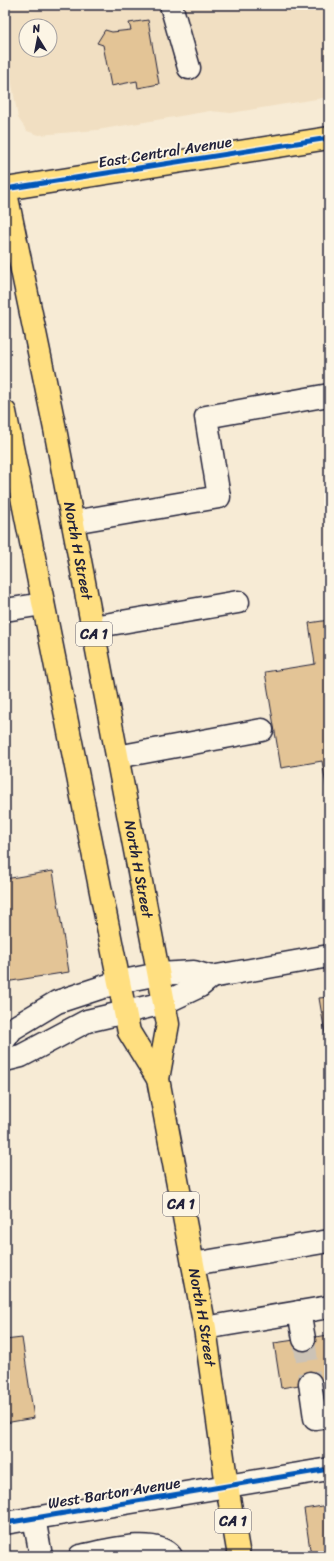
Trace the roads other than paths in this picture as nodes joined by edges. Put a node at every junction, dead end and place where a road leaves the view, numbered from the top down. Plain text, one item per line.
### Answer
1 (171, 5) edge
2 (189, 68) dead end
3 (329, 138) edge
4 (5, 189) edge
5 (329, 395) edge
6 (5, 412) edge
7 (73, 522) junction
8 (238, 602) dead end
9 (43, 604) junction
10 (5, 610) edge
11 (93, 627) junction
12 (262, 730) dead end
13 (117, 757) junction
14 (329, 956) edge
15 (159, 974) junction
16 (211, 977) junction
17 (118, 982) junction
18 (164, 1003) junction
19 (124, 1011) junction
20 (5, 1039) edge
21 (5, 1060) edge
22 (158, 1079) junction
23 (329, 1241) edge
24 (193, 1264) junction
25 (329, 1306) edge
26 (299, 1312) junction
27 (204, 1328) junction
28 (304, 1339) tunnel mouth
29 (310, 1384) tunnel mouth
30 (329, 1416) edge
31 (329, 1469) edge
32 (227, 1486) junction
33 (34, 1518) junction
34 (5, 1523) edge
35 (41, 1556) edge
36 (80, 1556) edge
37 (171, 1556) edge
38 (239, 1556) edge

1 - 2 street
3 - 4 main road, East Central Avenue
4 - 7 main road, North H Street / CA 1
5 - 7 street
6 - 9 main road, North H Street / CA 1
7 - 11 main road, North H Street / CA 1
8 - 11 street
9 - 10 street
9 - 17 main road, North H Street / CA 1
11 - 13 main road, North H Street / CA 1
12 - 13 street
13 - 15 main road, North H Street / CA 1
14 - 16 street
15 - 16 street
15 - 17 street
15 - 18 main road, North H Street / CA 1
16 - 18 street
17 - 19 main road, North H Street / CA 1
17 - 20 street
18 - 19 street
18 - 22 main road, North H Street / CA 1
19 - 21 street
19 - 22 main road, North H Street / CA 1
22 - 24 main road, North H Street / CA 1
23 - 24 street
24 - 27 main road, North H Street / CA 1
25 - 26 street
26 - 27 street
26 - 28 street
27 - 32 main road, North H Street / CA 1
29 - 30 street
31 - 32 street, West Barton Avenue
32 - 33 street, West Barton Avenue
32 - 38 main road, North H Street / CA 1
33 - 34 street, West Barton Avenue
33 - 35 street
36 - 37 street

